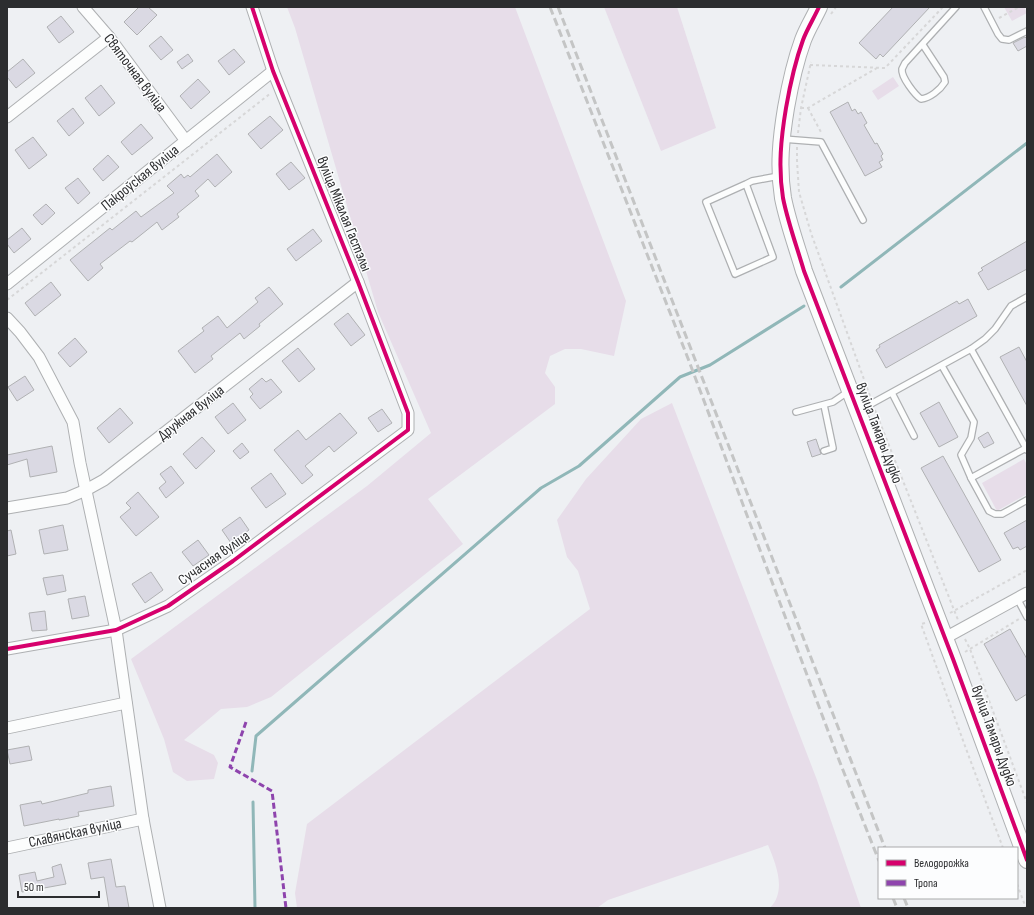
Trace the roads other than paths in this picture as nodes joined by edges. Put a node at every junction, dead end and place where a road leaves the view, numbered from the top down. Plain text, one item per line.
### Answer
1 (83, 7) edge
2 (252, 7) edge
3 (956, 7) edge
4 (984, 7) edge
5 (824, 12) edge
6 (1027, 31) edge
7 (108, 37) junction
8 (923, 45) junction
9 (273, 71) junction
10 (7, 117) edge
11 (781, 139) junction
12 (186, 141) junction
13 (781, 175) junction
14 (746, 184) junction
15 (863, 220) dead end
16 (358, 282) junction
17 (7, 284) edge
18 (1027, 297) edge
19 (7, 318) edge
20 (971, 350) junction
21 (942, 366) junction
22 (850, 391) junction
23 (892, 393) junction
24 (824, 405) junction
25 (858, 411) junction
26 (796, 412) dead end
27 (408, 430) joint
28 (914, 436) dead end
29 (1026, 449) edge
30 (824, 450) dead end
31 (971, 478) junction
32 (86, 490) junction
33 (1027, 500) edge
34 (7, 508) edge
35 (1022, 595) edge
36 (1026, 616) edge
37 (116, 630) junction
38 (944, 638) junction
39 (7, 649) edge
40 (126, 703) junction
41 (7, 728) edge
42 (143, 819) junction
43 (7, 848) edge
44 (1027, 860) edge
45 (160, 908) edge

1 - 7 street, Святочная вуліца
2 - 9 street, вуліца Мікалая Гастэлы
3 - 8 lane
4 - 6 lane
5 - 11 street, вуліца Тамары Дудко
7 - 10 street
7 - 12 street, Святочная вуліца
8 - 8 lane
9 - 12 street, Пакроўская вуліца
9 - 16 street, вуліца Мікалая Гастэлы
11 - 13 street, вуліца Тамары Дудко
11 - 15 lane
12 - 17 street, Пакроўская вуліца
13 - 14 lane
13 - 22 street, вуліца Тамары Дудко
14 - 14 lane
16 - 27 street, вуліца Мікалая Гастэлы
16 - 32 street, Дружная вуліца
18 - 20 lane
19 - 32 street
20 - 21 lane
20 - 29 lane
21 - 23 lane
21 - 31 lane
22 - 24 lane
22 - 25 street, вуліца Тамары Дудко
23 - 25 lane
23 - 28 lane
24 - 26 lane
24 - 30 lane
25 - 38 street, вуліца Тамары Дудко
27 - 37 street, Сучасная вуліца
29 - 31 lane
31 - 33 lane
32 - 34 street, Дружная вуліца
32 - 37 street
35 - 36 lane
35 - 38 street
37 - 39 street, Сучасная вуліца
37 - 40 street
38 - 44 street, вуліца Тамары Дудко
40 - 41 street
40 - 42 street
42 - 43 street, Славянская вуліца
42 - 45 street

